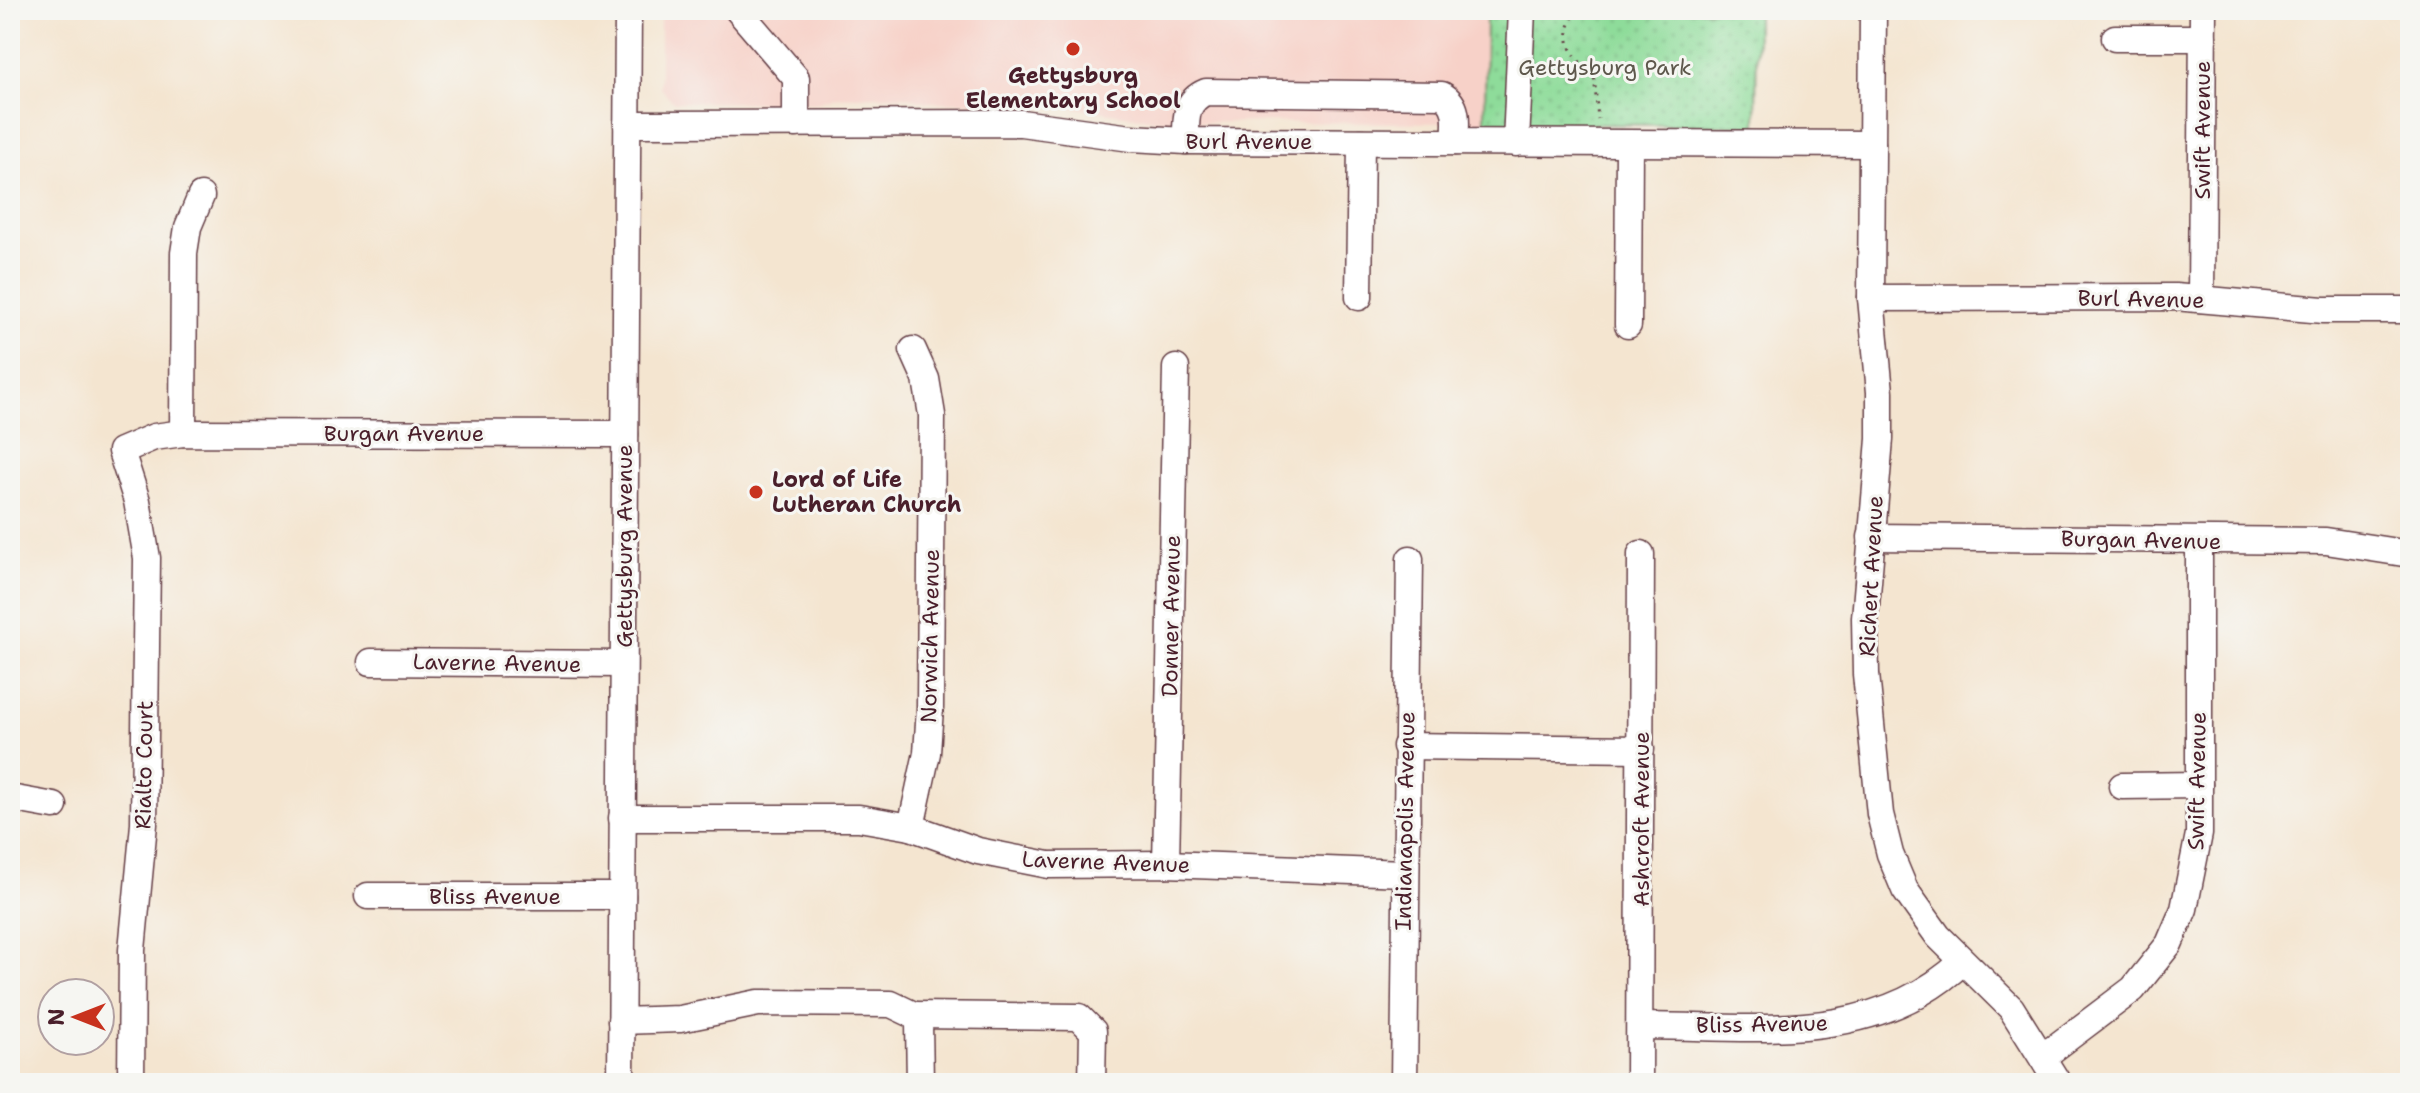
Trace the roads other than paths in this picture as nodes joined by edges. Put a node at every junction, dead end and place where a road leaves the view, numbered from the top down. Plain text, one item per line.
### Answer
1 (628, 10) edge
2 (738, 10) edge
3 (1522, 10) edge
4 (1873, 10) edge
5 (2203, 10) edge
6 (2115, 38) dead end
7 (2203, 38) junction
8 (627, 124) junction
9 (796, 124) junction
10 (1186, 141) junction
11 (1361, 142) junction
12 (1455, 142) junction
13 (1516, 143) junction
14 (1629, 144) junction
15 (1872, 144) junction
16 (201, 196) dead end
17 (1359, 297) dead end
18 (1871, 298) junction
19 (2201, 299) junction
20 (2410, 310) edge
21 (1628, 325) dead end
22 (913, 350) dead end
23 (1176, 368) dead end
24 (183, 433) junction
25 (625, 434) junction
26 (121, 451) joint
27 (1871, 537) junction
28 (2199, 541) junction
29 (1641, 554) dead end
30 (2410, 554) edge
31 (1410, 559) dead end
32 (371, 662) dead end
33 (623, 664) junction
34 (1406, 746) junction
35 (1641, 749) junction
36 (2199, 785) junction
37 (2122, 786) dead end
38 (10, 798) edge
39 (54, 806) dead end
40 (622, 818) junction
41 (911, 827) junction
42 (1166, 864) junction
43 (1404, 873) junction
44 (368, 896) dead end
45 (622, 896) junction
46 (1962, 962) junction
47 (914, 1015) junction
48 (621, 1021) junction
49 (1640, 1026) junction
50 (2044, 1056) junction
51 (131, 1083) edge
52 (621, 1083) edge
53 (920, 1083) edge
54 (1092, 1083) edge
55 (1404, 1083) edge
56 (1639, 1083) edge
57 (2058, 1083) edge

1 - 8 street, Gettysburg Avenue
2 - 9 street
3 - 13 street
4 - 15 street, Richert Avenue
5 - 7 street, Swift Avenue
6 - 7 street
7 - 19 street, Swift Avenue
8 - 9 street, Burl Avenue
8 - 25 street, Gettysburg Avenue
9 - 10 street, Burl Avenue
10 - 11 street, Burl Avenue
10 - 12 street
11 - 12 street, Burl Avenue
11 - 17 street
12 - 13 street, Burl Avenue
13 - 14 street, Burl Avenue
14 - 15 street, Burl Avenue
14 - 21 street
15 - 18 street, Richert Avenue
16 - 24 street
18 - 19 street, Burl Avenue
18 - 27 street, Richert Avenue
19 - 20 street, Burl Avenue
22 - 41 street, Norwich Avenue
23 - 42 street, Donner Avenue
24 - 25 street, Burgan Avenue
24 - 26 street, Burgan Avenue
25 - 33 street, Gettysburg Avenue
26 - 51 street, Rialto Court
27 - 28 street, Burgan Avenue
27 - 46 street, Richert Avenue
28 - 30 street, Burgan Avenue
28 - 36 street, Swift Avenue
29 - 35 street, Ashcroft Avenue
31 - 34 street, Indianapolis Avenue
32 - 33 street, Laverne Avenue
33 - 40 street, Gettysburg Avenue
34 - 35 street
34 - 43 street, Indianapolis Avenue
35 - 49 street, Ashcroft Avenue
36 - 37 street
36 - 50 street, Swift Avenue
38 - 39 street
40 - 41 street, Laverne Avenue
40 - 45 street, Gettysburg Avenue
41 - 42 street, Laverne Avenue
42 - 43 street, Laverne Avenue
43 - 55 street, Indianapolis Avenue
44 - 45 street, Bliss Avenue
45 - 48 street, Gettysburg Avenue
46 - 49 street, Bliss Avenue
46 - 50 street, Richert Avenue
47 - 48 street
47 - 53 street
47 - 54 street
48 - 52 street, Gettysburg Avenue
49 - 56 street, Ashcroft Avenue
50 - 57 street, Richert Avenue

